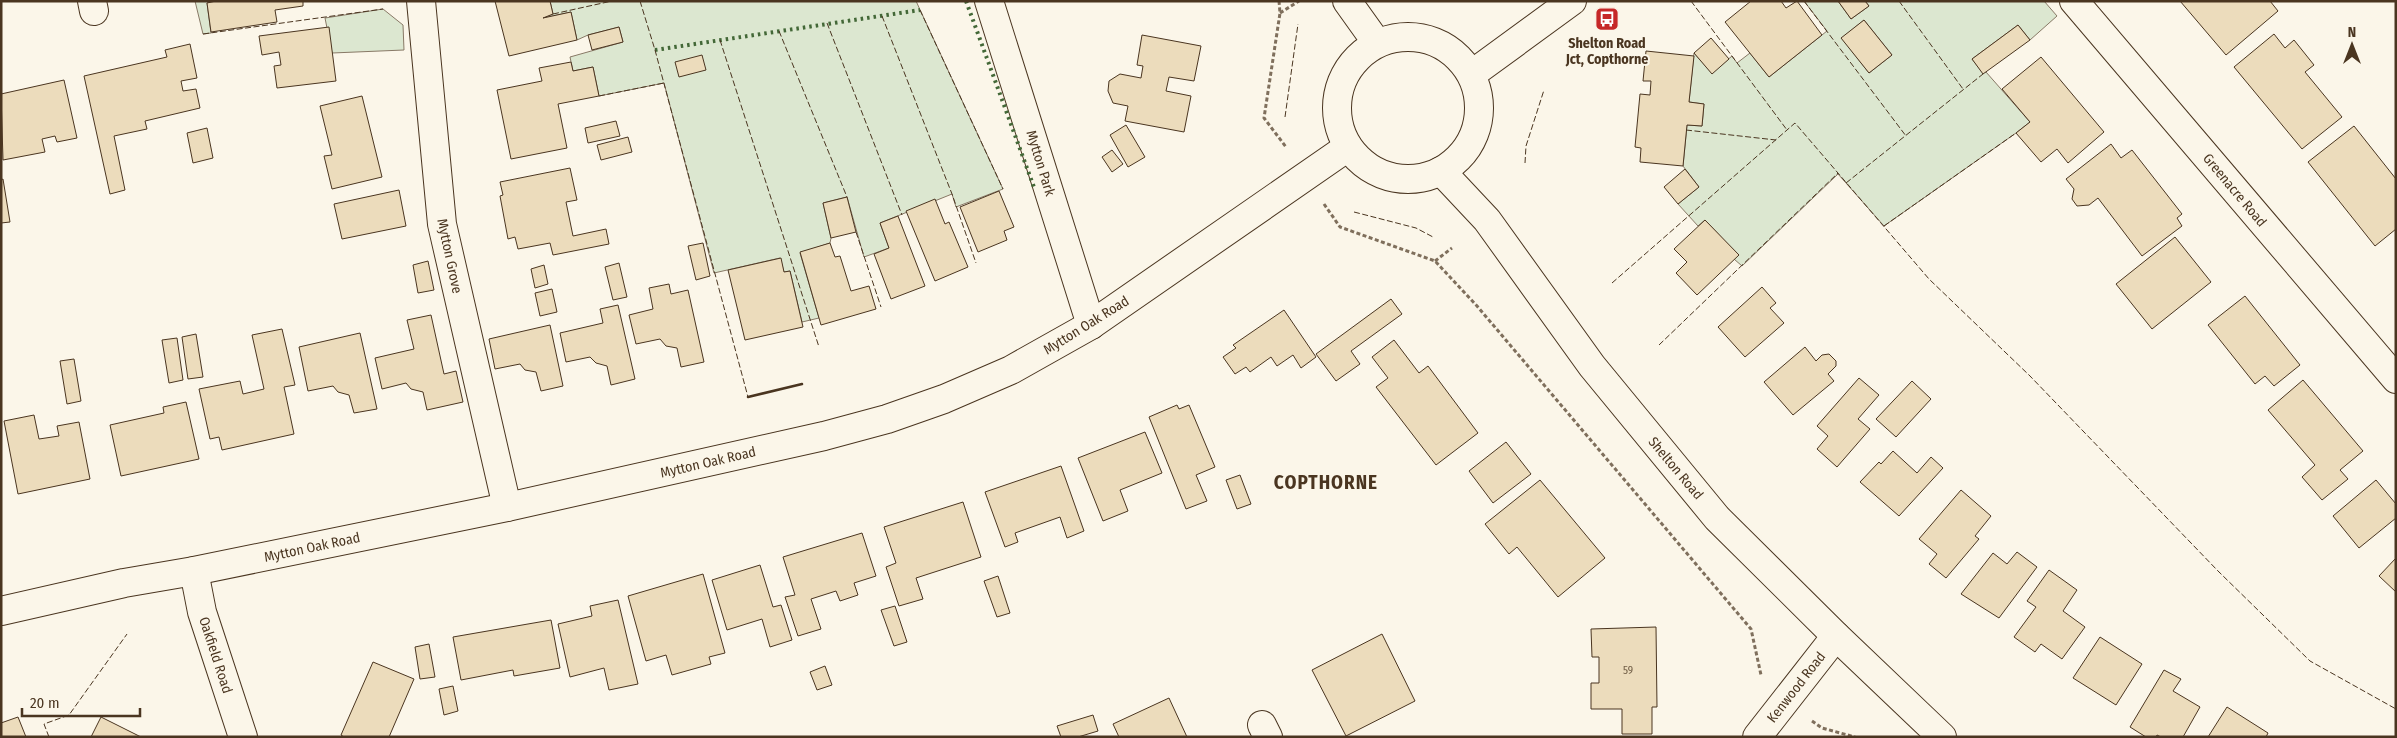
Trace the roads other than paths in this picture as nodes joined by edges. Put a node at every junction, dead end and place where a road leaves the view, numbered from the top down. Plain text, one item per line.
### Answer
1 (421, 1) edge
2 (989, 1) edge
3 (1347, 1) edge
4 (1572, 1) edge
5 (2074, 1) edge
6 (1377, 43) junction
7 (1472, 74) junction
8 (1348, 147) junction
9 (1441, 172) junction
10 (1091, 325) junction
11 (2396, 379) edge
12 (507, 507) junction
13 (194, 571) junction
14 (1, 612) edge
15 (1836, 636) junction
16 (242, 737) edge
17 (1757, 737) edge
18 (1942, 737) edge

1 - 12 main road, Mytton Grove
2 - 10 main road, Mytton Park
3 - 6 main road
4 - 7 main road
5 - 11 main road, Greenacre Road
6 - 7 main road
6 - 8 main road
7 - 9 main road
8 - 9 main road
8 - 10 main road, Mytton Oak Road
9 - 15 main road, Shelton Road
10 - 12 main road, Mytton Oak Road
12 - 13 main road, Mytton Oak Road
13 - 14 main road, Mytton Oak Road
13 - 16 main road, Oakfield Road
15 - 17 main road, Kenwood Road
15 - 18 main road, Shelton Road

